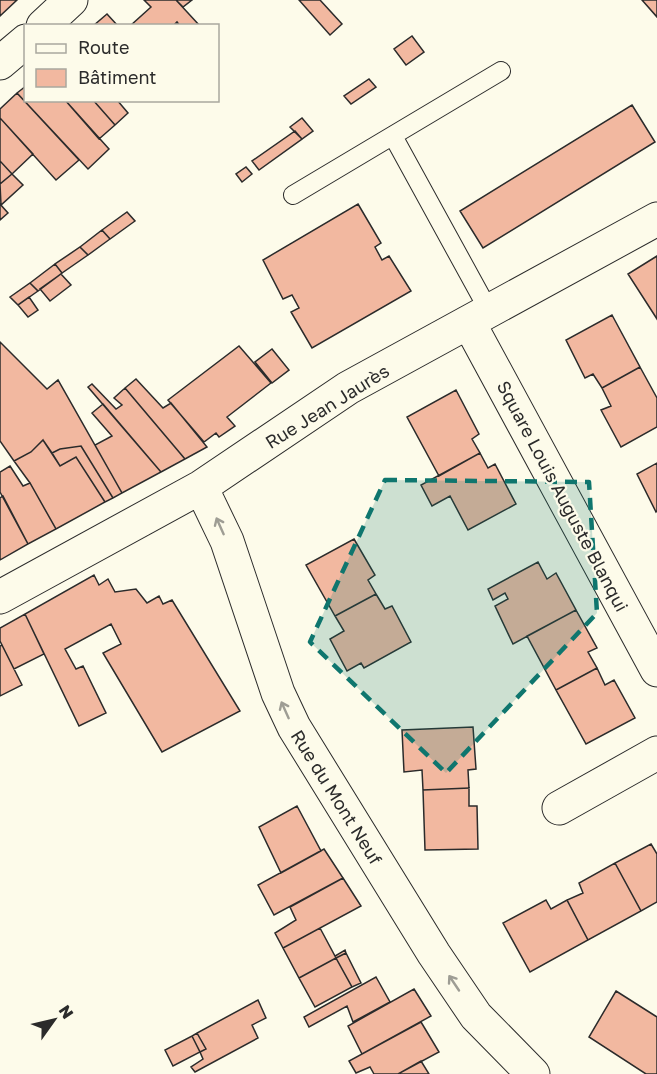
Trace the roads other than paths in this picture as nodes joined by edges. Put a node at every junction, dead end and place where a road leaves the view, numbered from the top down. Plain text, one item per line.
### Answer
1 (72, 0) edge
2 (45, 24) edge
3 (24, 43) edge
4 (0, 63) edge
5 (501, 71) dead end
6 (393, 136) junction
7 (293, 195) dead end
8 (657, 219) edge
9 (479, 317) junction
10 (201, 487) junction
11 (0, 597) edge
12 (657, 670) edge
13 (657, 753) edge
14 (559, 808) dead end
15 (476, 1016) junction
16 (504, 1074) edge
17 (533, 1074) edge

1 - 2 street
3 - 4 street
5 - 6 lane
6 - 7 lane
6 - 9 lane
8 - 9 street, Rue Jean Jaurès
9 - 10 street, Rue Jean Jaurès
9 - 12 street, Square Louis Auguste Blanqui
10 - 11 street, Rue Jean Jaurès
15 -> 10 street, Rue du Mont Neuf
13 - 14 street
15 - 16 street
15 - 17 street, Rue du Mont Neuf

